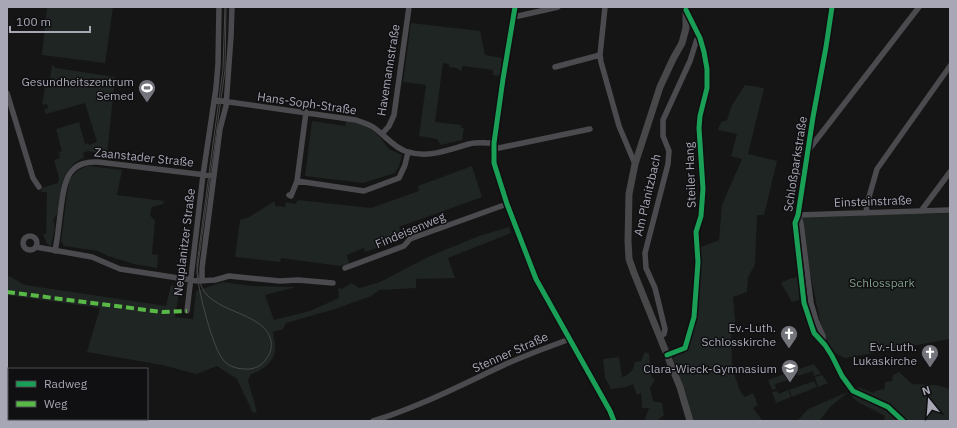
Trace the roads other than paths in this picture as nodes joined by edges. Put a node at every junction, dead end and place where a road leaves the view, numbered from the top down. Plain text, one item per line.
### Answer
1 (219, 7) edge
2 (232, 7) edge
3 (409, 7) edge
4 (515, 7) edge
5 (558, 7) edge
6 (605, 7) edge
7 (832, 7) edge
8 (919, 7) edge
9 (686, 8) edge
10 (514, 17) junction
11 (700, 38) junction
12 (600, 56) junction
13 (950, 66) edge
14 (555, 67) dead end
15 (7, 93) edge
16 (215, 100) junction
17 (226, 102) junction
18 (306, 112) junction
19 (590, 129) dead end
20 (382, 134) junction
21 (494, 146) junction
22 (809, 149) junction
23 (408, 152) junction
24 (635, 164) junction
25 (950, 172) edge
26 (204, 175) junction
27 (214, 176) junction
28 (298, 181) junction
29 (39, 187) dead end
30 (289, 195) dead end
31 (506, 204) junction
32 (950, 210) edge
33 (921, 211) junction
34 (866, 213) junction
35 (798, 215) junction
36 (36, 247) dead end
37 (54, 251) junction
38 (345, 268) dead end
39 (191, 279) junction
40 (202, 280) junction
41 (333, 283) dead end
42 (187, 311) dead end
43 (660, 336) junction
44 (570, 338) junction
45 (667, 354) junction
46 (373, 421) edge
47 (614, 421) edge
48 (690, 421) edge
49 (903, 421) edge

1 - 16 street, Neuplanitzer Straße
2 - 17 street, Neuplanitzer Straße
3 - 20 street, Havemannstraße
4 - 10 street
5 - 10 street
6 - 12 street
7 - 22 street, Schloßparkstraße
8 - 22 street
9 - 11 street, Steiler Hang
9 - 24 main road
10 - 21 street
11 - 43 street, Am Planitzbach
11 - 45 street, Steiler Hang
12 - 14 street
12 - 24 street
13 - 34 street
15 - 29 street
16 - 17 street
16 - 26 street, Neuplanitzer Straße
17 - 18 street, Hans-Soph-Straße
17 - 27 street, Neuplanitzer Straße
18 - 20 street, Hans-Soph-Straße
18 - 28 street
19 - 21 street, Hans-Soph-Straße
20 - 23 street, Hans-Soph-Straße
21 - 23 street, Hans-Soph-Straße
21 - 31 street
22 - 35 street, Schloßparkstraße
23 - 28 street
24 - 43 main road
25 - 33 street
26 - 27 street, Neuplanitzer Straße
26 - 37 street, Zaanstader Straße
26 - 39 street, Neuplanitzer Straße
27 - 40 street, Neuplanitzer Straße
28 - 30 street
31 - 38 street, Findeisenweg
31 - 44 street
32 - 33 street, Einsteinstraße
33 - 34 street, Einsteinstraße
34 - 35 street, Einsteinstraße
35 - 49 street, Schloßparkstraße
36 - 37 street
37 - 39 street
39 - 40 street
39 - 42 street, Neuplanitzer Straße
40 - 41 street
43 - 45 main road
44 - 46 street, Stenner Straße
44 - 47 street
45 - 48 main road

